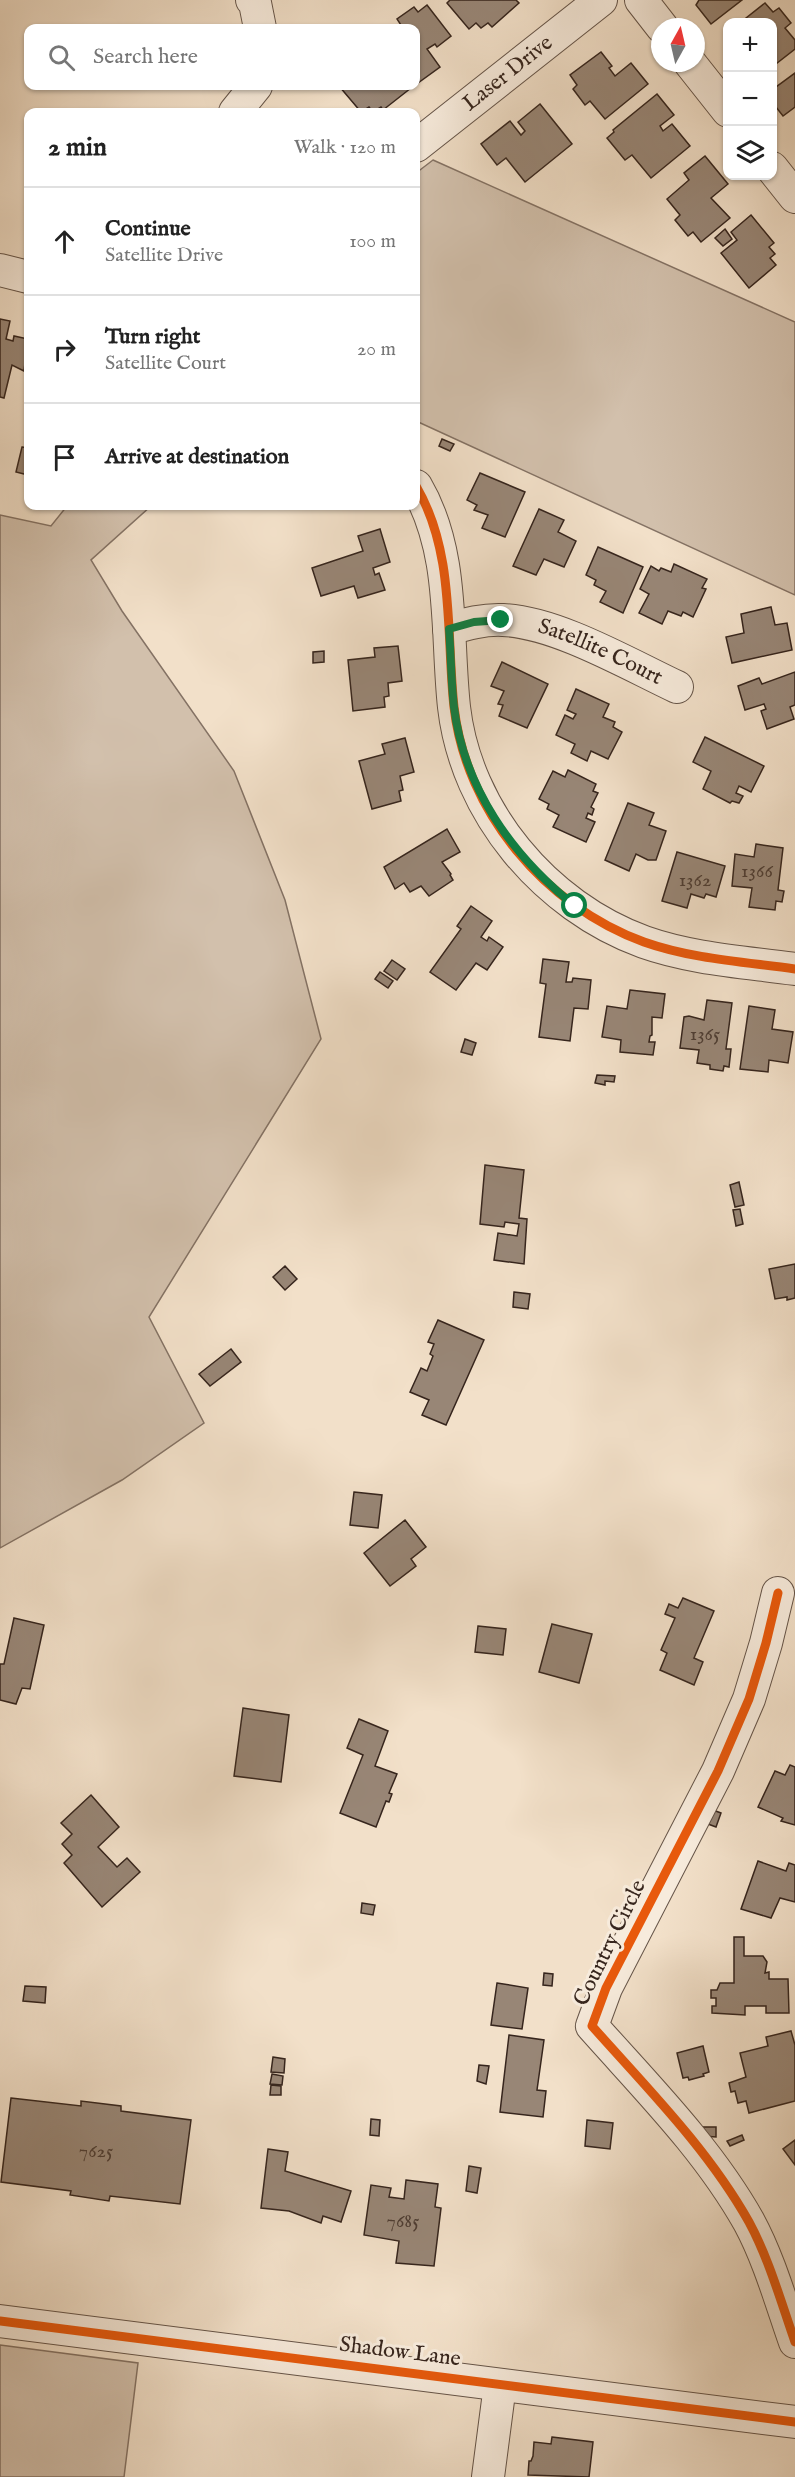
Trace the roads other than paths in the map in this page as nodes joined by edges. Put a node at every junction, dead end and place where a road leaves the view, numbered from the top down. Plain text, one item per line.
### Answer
1 (242, 0) edge
2 (252, 0) edge
3 (601, 0) edge
4 (640, 0) edge
5 (655, 18) edge
6 (239, 24) edge
7 (259, 24) edge
8 (697, 72) edge
9 (723, 105) edge
10 (420, 143) edge
11 (777, 174) edge
12 (795, 197) edge
13 (0, 270) edge
14 (24, 276) edge
15 (420, 495) edge
16 (449, 629) junction
17 (677, 687) dead end
18 (795, 969) edge
19 (778, 1593) dead end
20 (0, 2321) edge
21 (795, 2342) edge
22 (500, 2385) junction
23 (795, 2422) edge
24 (488, 2477) edge

1 - 6 street
2 - 7 street
3 - 10 street, Laser Drive
4 - 5 street
8 - 9 street
11 - 12 street
13 - 14 street
15 - 16 street
16 - 17 street, Satellite Court
16 - 18 street
19 - 21 street, Country Circle
20 - 22 street, Shadow Lane
22 - 23 street, Shadow Lane
22 - 24 street

